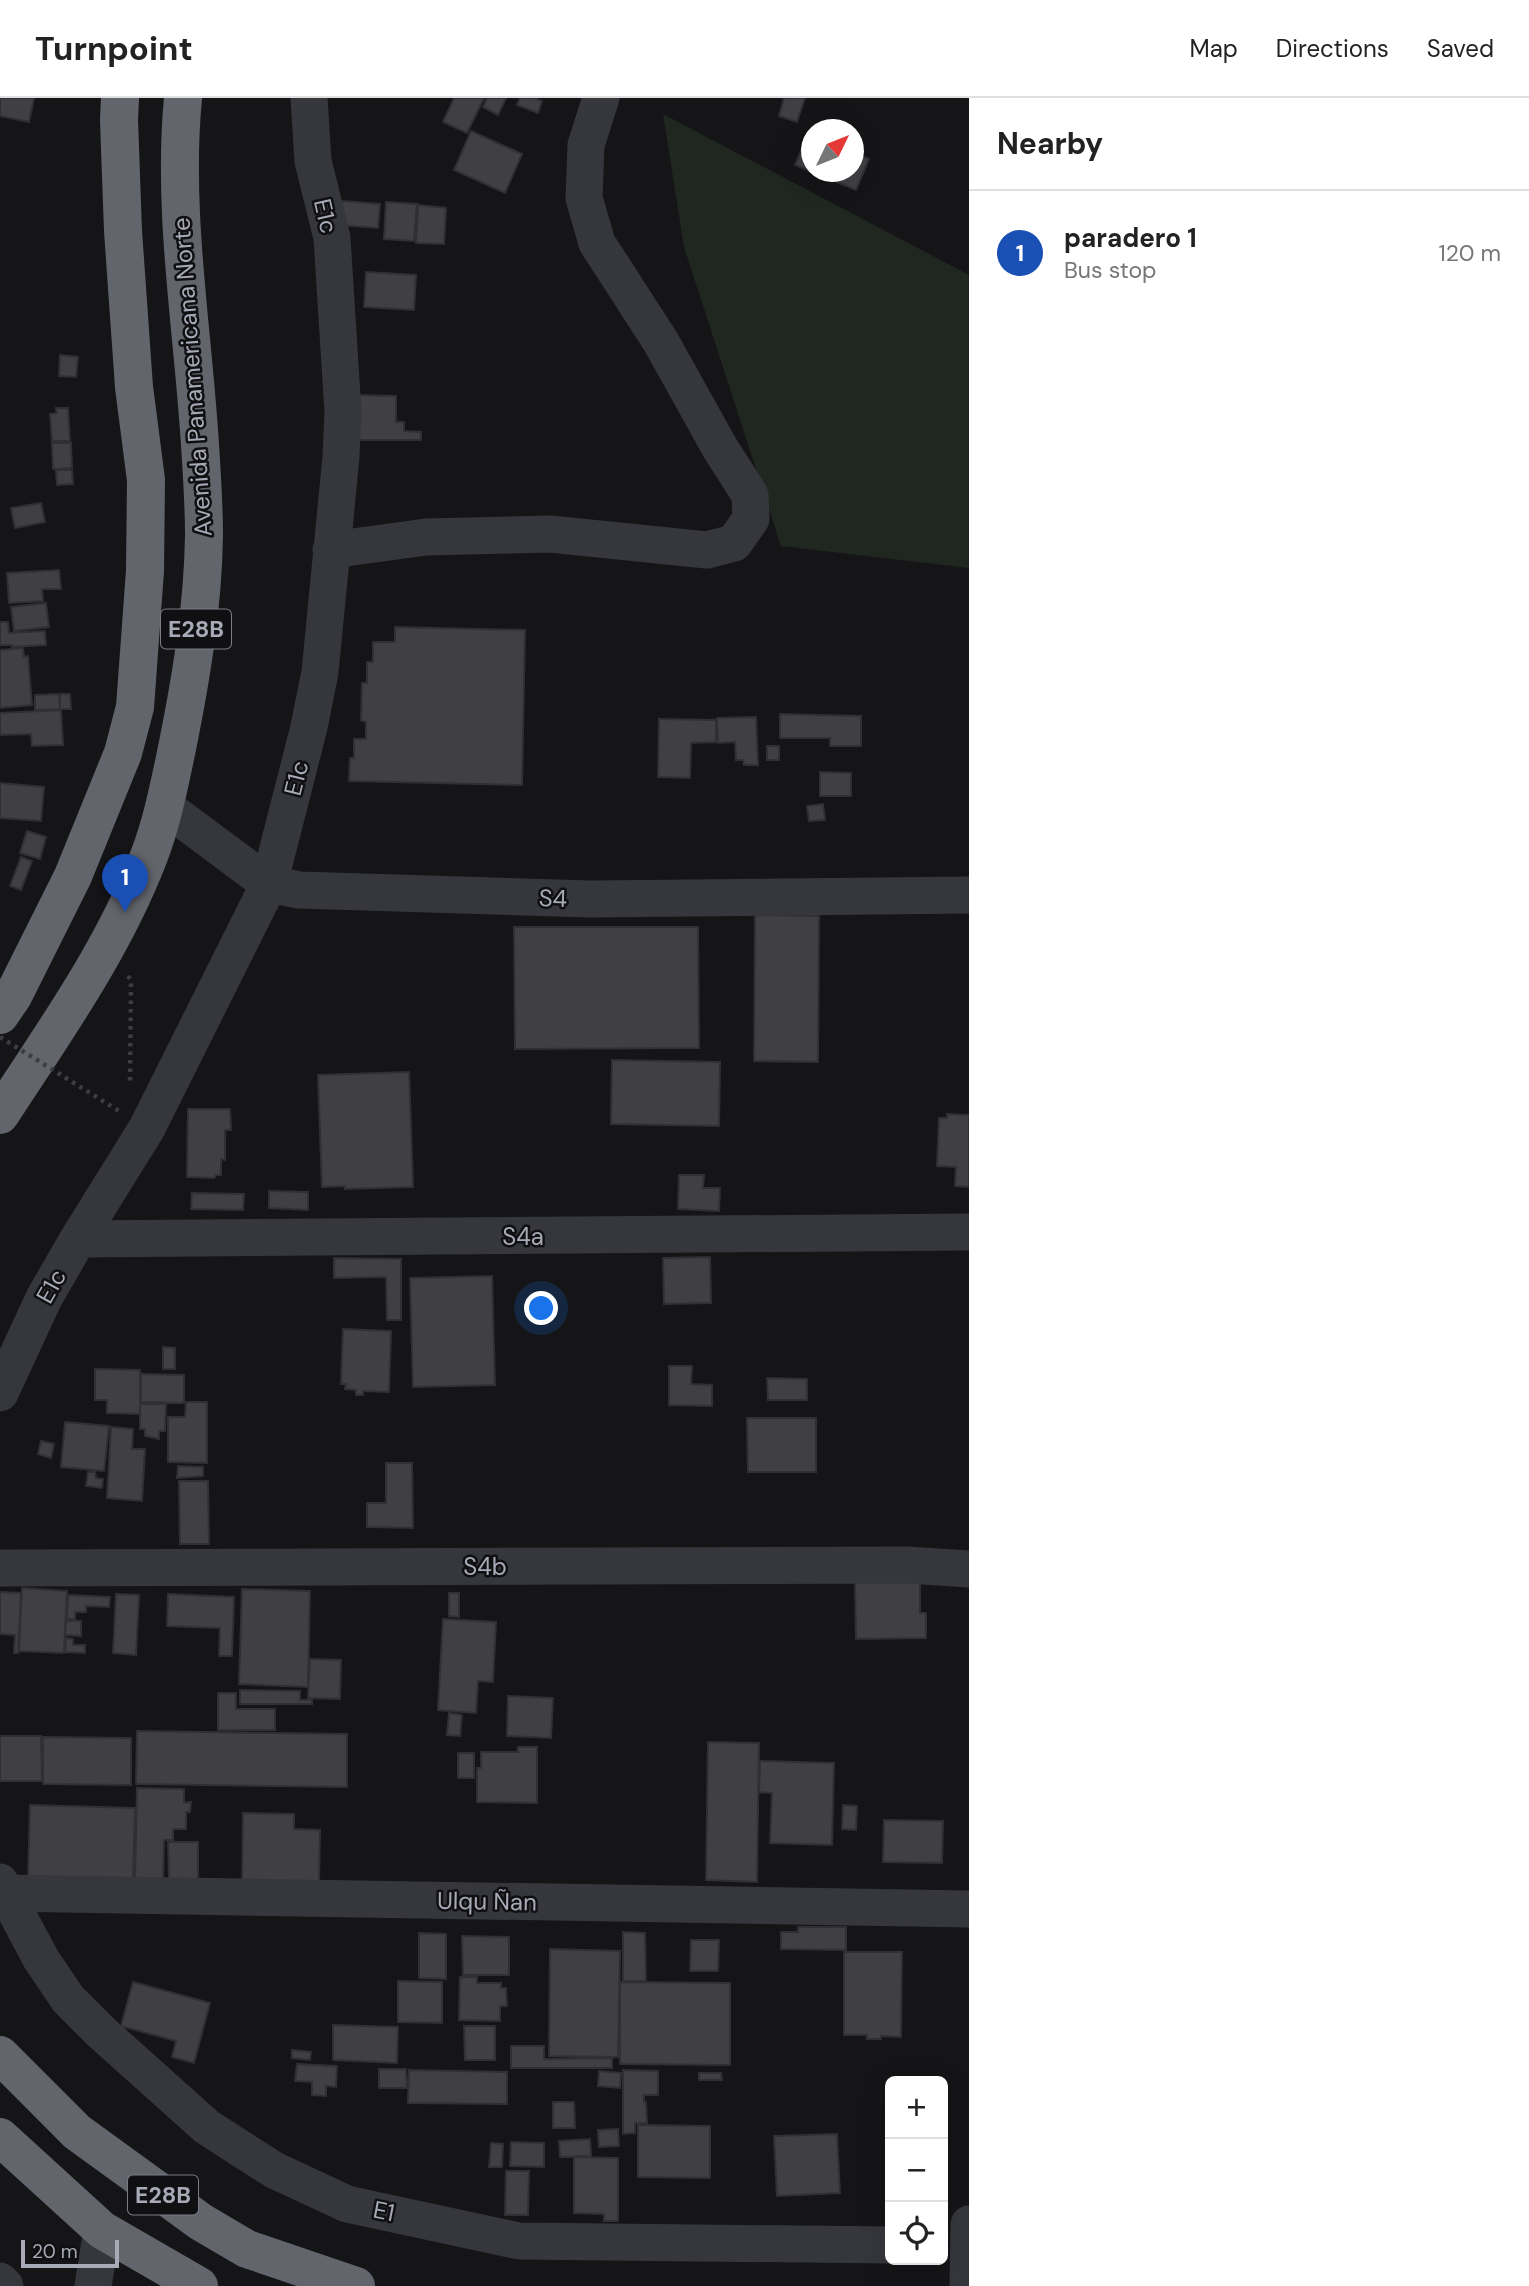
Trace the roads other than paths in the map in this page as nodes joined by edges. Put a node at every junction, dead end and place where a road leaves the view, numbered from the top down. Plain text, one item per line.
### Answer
1 (120, 98) edge
2 (183, 98) edge
3 (309, 98) edge
4 (601, 98) edge
5 (331, 550) junction
6 (164, 806) junction
7 (269, 884) junction
8 (969, 895) edge
9 (0, 1015) edge
10 (0, 1115) edge
11 (969, 1233) edge
12 (78, 1239) junction
13 (0, 1393) edge
14 (0, 1569) edge
15 (969, 1569) edge
16 (3, 1888) edge
17 (969, 1909) edge
18 (0, 2055) edge
19 (0, 2137) edge
20 (969, 2224) edge
21 (102, 2230) junction
22 (969, 2243) edge
23 (885, 2245) edge
24 (948, 2245) edge
25 (0, 2281) edge
26 (5, 2286) edge
27 (93, 2286) edge
28 (198, 2286) edge
29 (356, 2286) edge
30 (968, 2286) edge

1 - 9 highway, E28B
2 - 6 highway, Avenida Panamericana Norte / E28B
3 - 5 street, E1c
4 - 5 street
5 - 7 street, E1c
6 - 7 street, S4
6 - 10 highway, Avenida Panamericana Norte / E28B
7 - 8 street, S4
7 - 12 street, E1c
11 - 12 street, S4a
12 - 13 street, E1c
14 - 15 street, S4b
16 - 17 street, Ulqu Ñan
16 - 23 street, E1
18 - 29 highway, E28B
19 - 21 highway, E28B
20 - 22 street
21 - 27 street
21 - 28 highway, E28B
22 - 24 street
22 - 30 street
25 - 26 street

